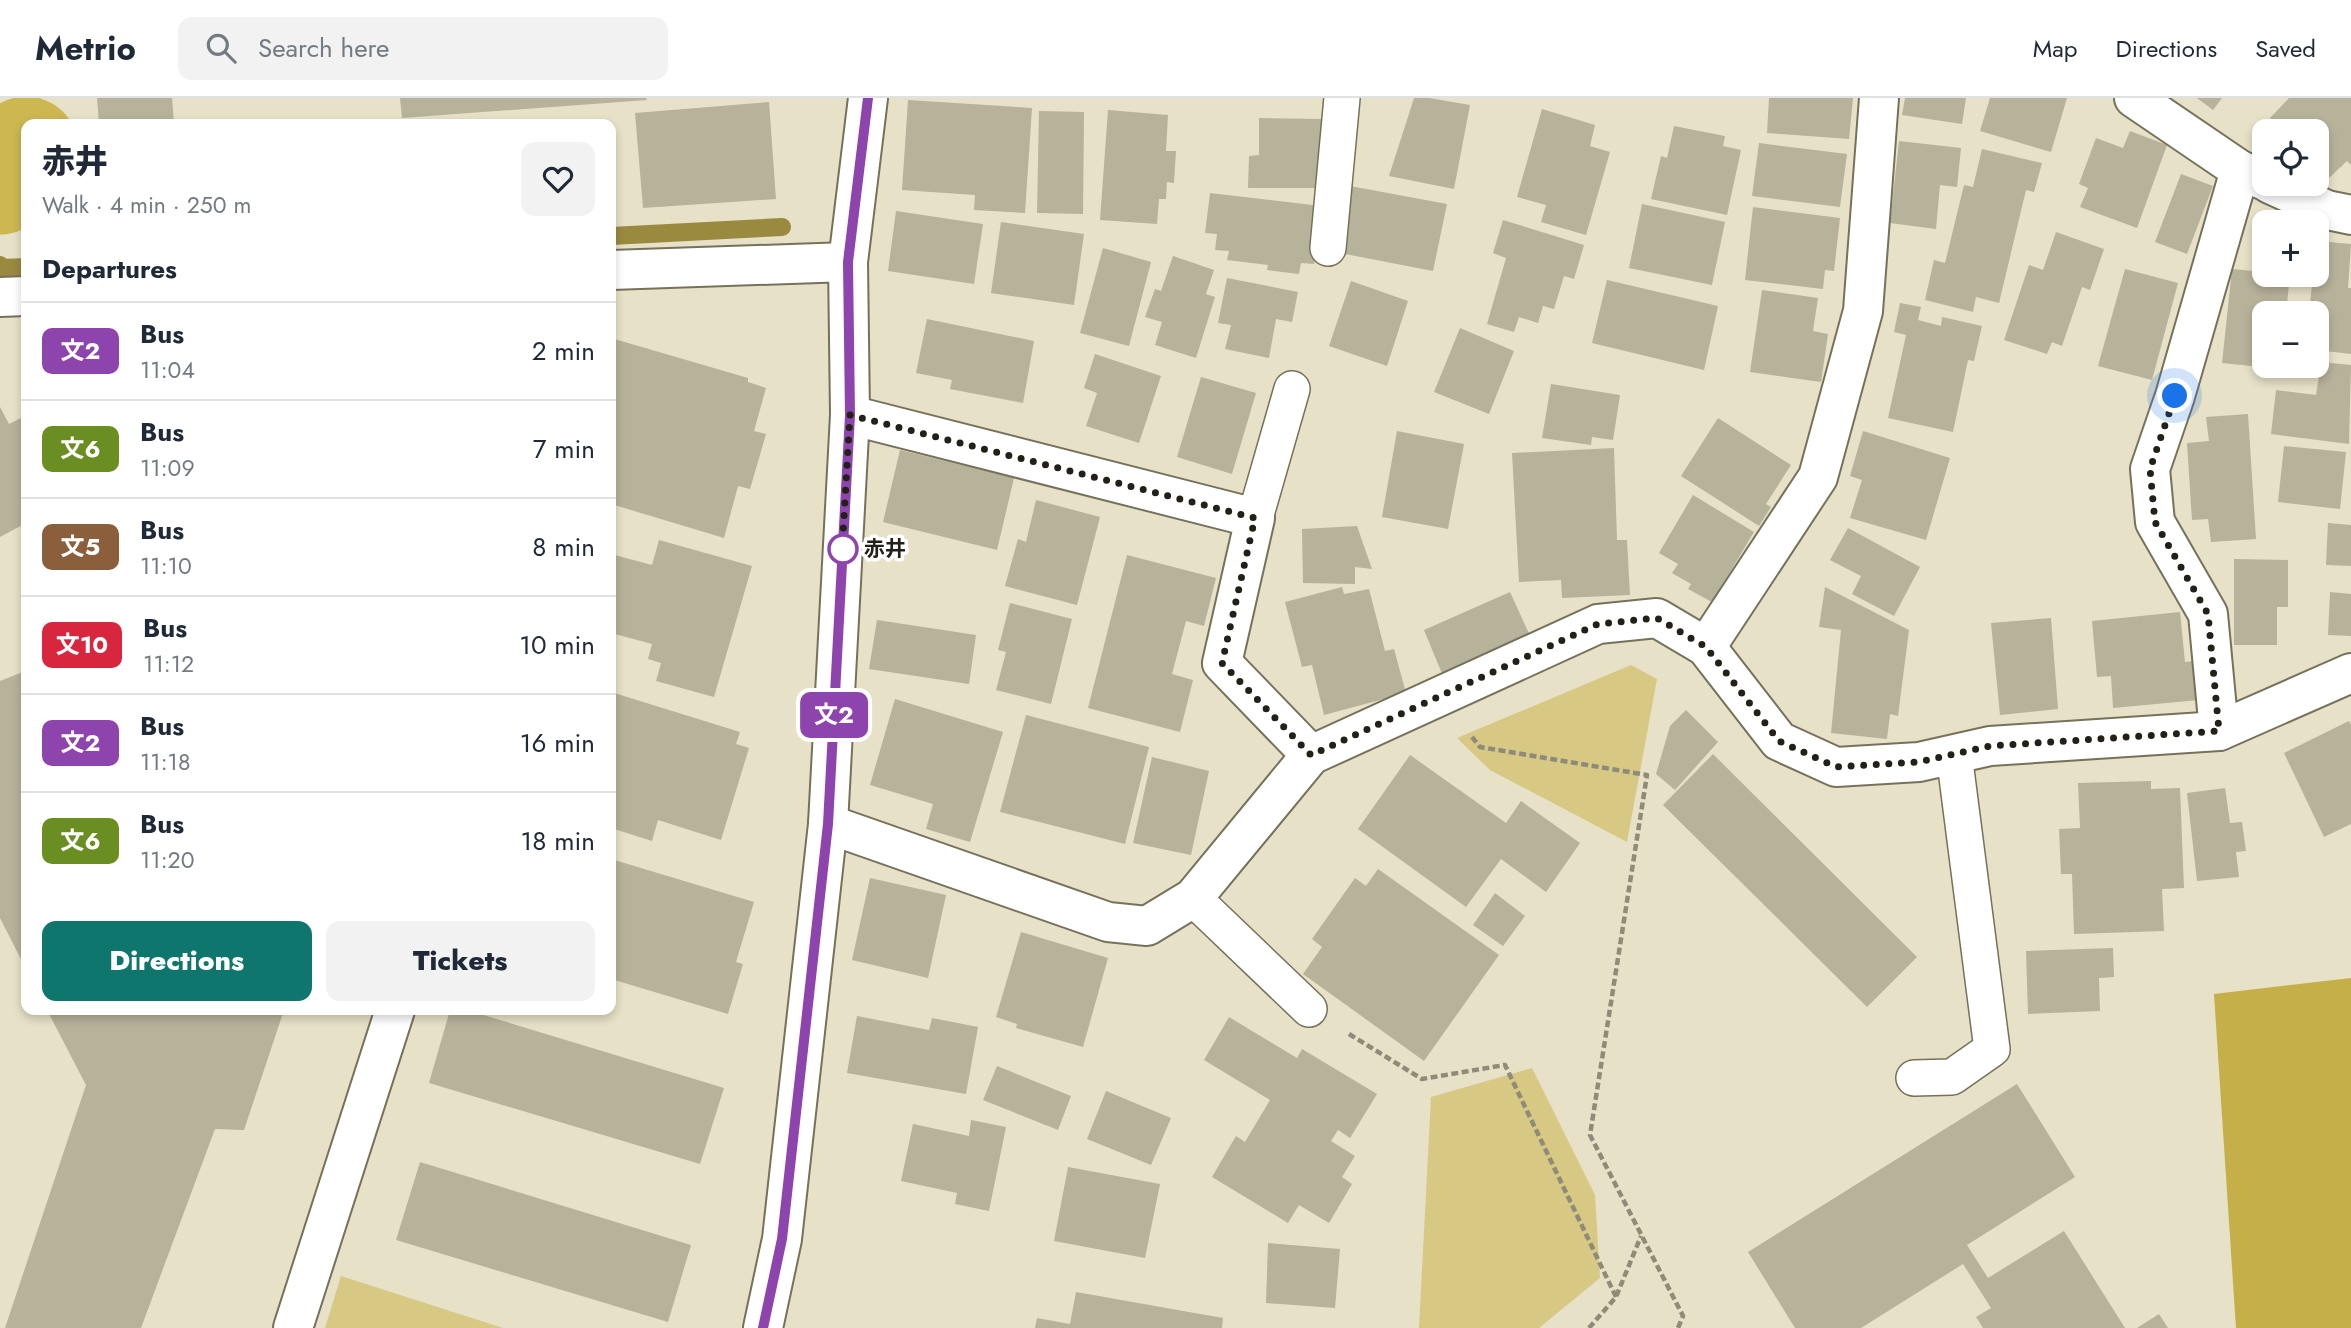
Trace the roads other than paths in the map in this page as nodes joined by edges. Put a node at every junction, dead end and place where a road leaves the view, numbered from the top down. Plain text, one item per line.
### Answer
1 (868, 98) edge
2 (1342, 98) edge
3 (1879, 98) edge
4 (2134, 98) edge
5 (2252, 174) edge
6 (2252, 194) edge
7 (2297, 196) edge
8 (2351, 215) edge
9 (1328, 248) dead end
10 (848, 262) junction
11 (616, 270) edge
12 (21, 296) edge
13 (0, 297) edge
14 (1292, 388) dead end
15 (850, 415) junction
16 (1255, 518) junction
17 (1706, 647) junction
18 (2351, 674) edge
19 (2219, 731) junction
20 (1954, 754) junction
21 (1311, 755) junction
22 (828, 824) junction
23 (1194, 898) junction
24 (1309, 1009) road end
25 (393, 1015) edge
26 (1914, 1077) dead end
27 (293, 1328) edge
28 (763, 1328) edge

1 - 10 street
2 - 9 lane
3 - 17 street
4 - 5 street
6 - 19 street
7 - 8 street
10 - 11 street
10 - 15 street
12 - 13 street
14 - 16 lane
15 - 16 street
15 - 22 street
16 - 21 street
17 - 20 street
17 - 21 street
18 - 19 street
19 - 20 street
20 - 26 lane
21 - 23 street
22 - 23 street
22 - 28 street
23 - 24 lane
25 - 27 street

